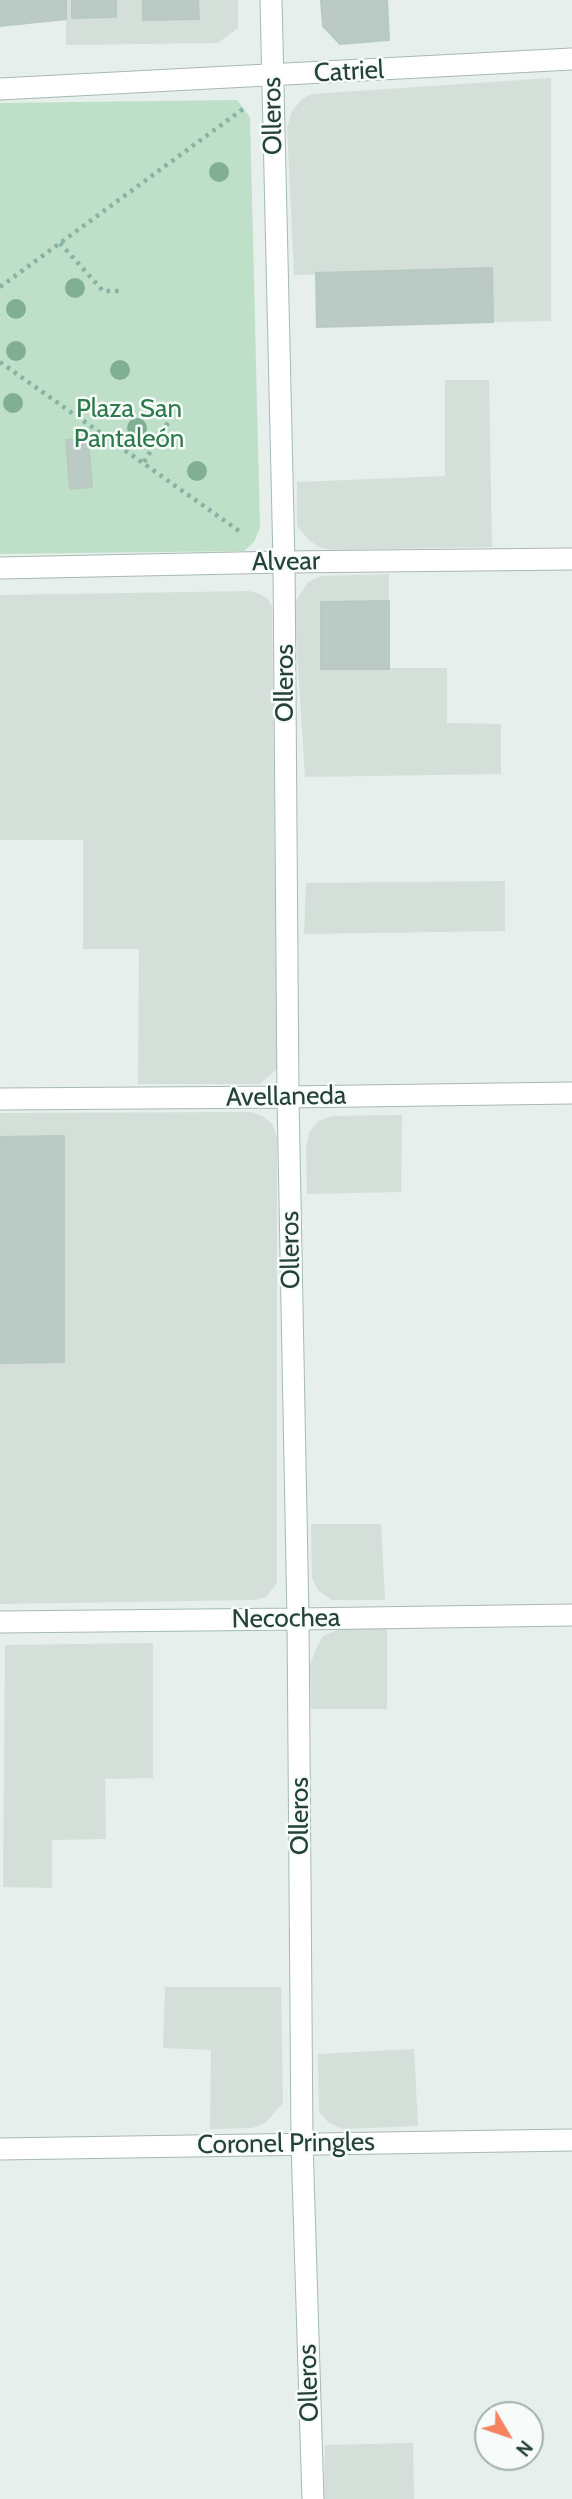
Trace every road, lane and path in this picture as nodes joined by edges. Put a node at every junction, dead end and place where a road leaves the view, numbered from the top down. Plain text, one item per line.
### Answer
1 (271, 0) edge
2 (572, 59) edge
3 (272, 76) junction
4 (0, 89) edge
5 (243, 109) dead end
6 (60, 243) junction
7 (0, 288) edge
8 (122, 291) dead end
9 (0, 362) edge
10 (169, 421) dead end
11 (144, 462) junction
12 (243, 534) dead end
13 (572, 559) edge
14 (284, 562) junction
15 (0, 568) edge
16 (572, 1093) edge
17 (288, 1097) junction
18 (0, 1099) edge
19 (572, 1615) edge
20 (298, 1619) junction
21 (0, 1622) edge
22 (572, 2140) edge
23 (302, 2143) junction
24 (0, 2149) edge
25 (313, 2499) edge

1 - 3 street, Olleros
2 - 3 street, Catriel
3 - 4 street, Catriel
3 - 14 street, Olleros
5 - 6 path
6 - 7 path
6 - 8 path
9 - 11 path
10 - 11 path
11 - 12 path
13 - 14 street, Alvear
14 - 15 street, Alvear
14 - 17 street, Olleros
16 - 17 street, Avellaneda
17 - 18 street, Avellaneda
17 - 20 street, Olleros
19 - 20 street, Necochea
20 - 21 street, Necochea
20 - 23 street, Olleros
22 - 23 street, Coronel Pringles
23 - 24 street, Coronel Pringles
23 - 25 street, Olleros

